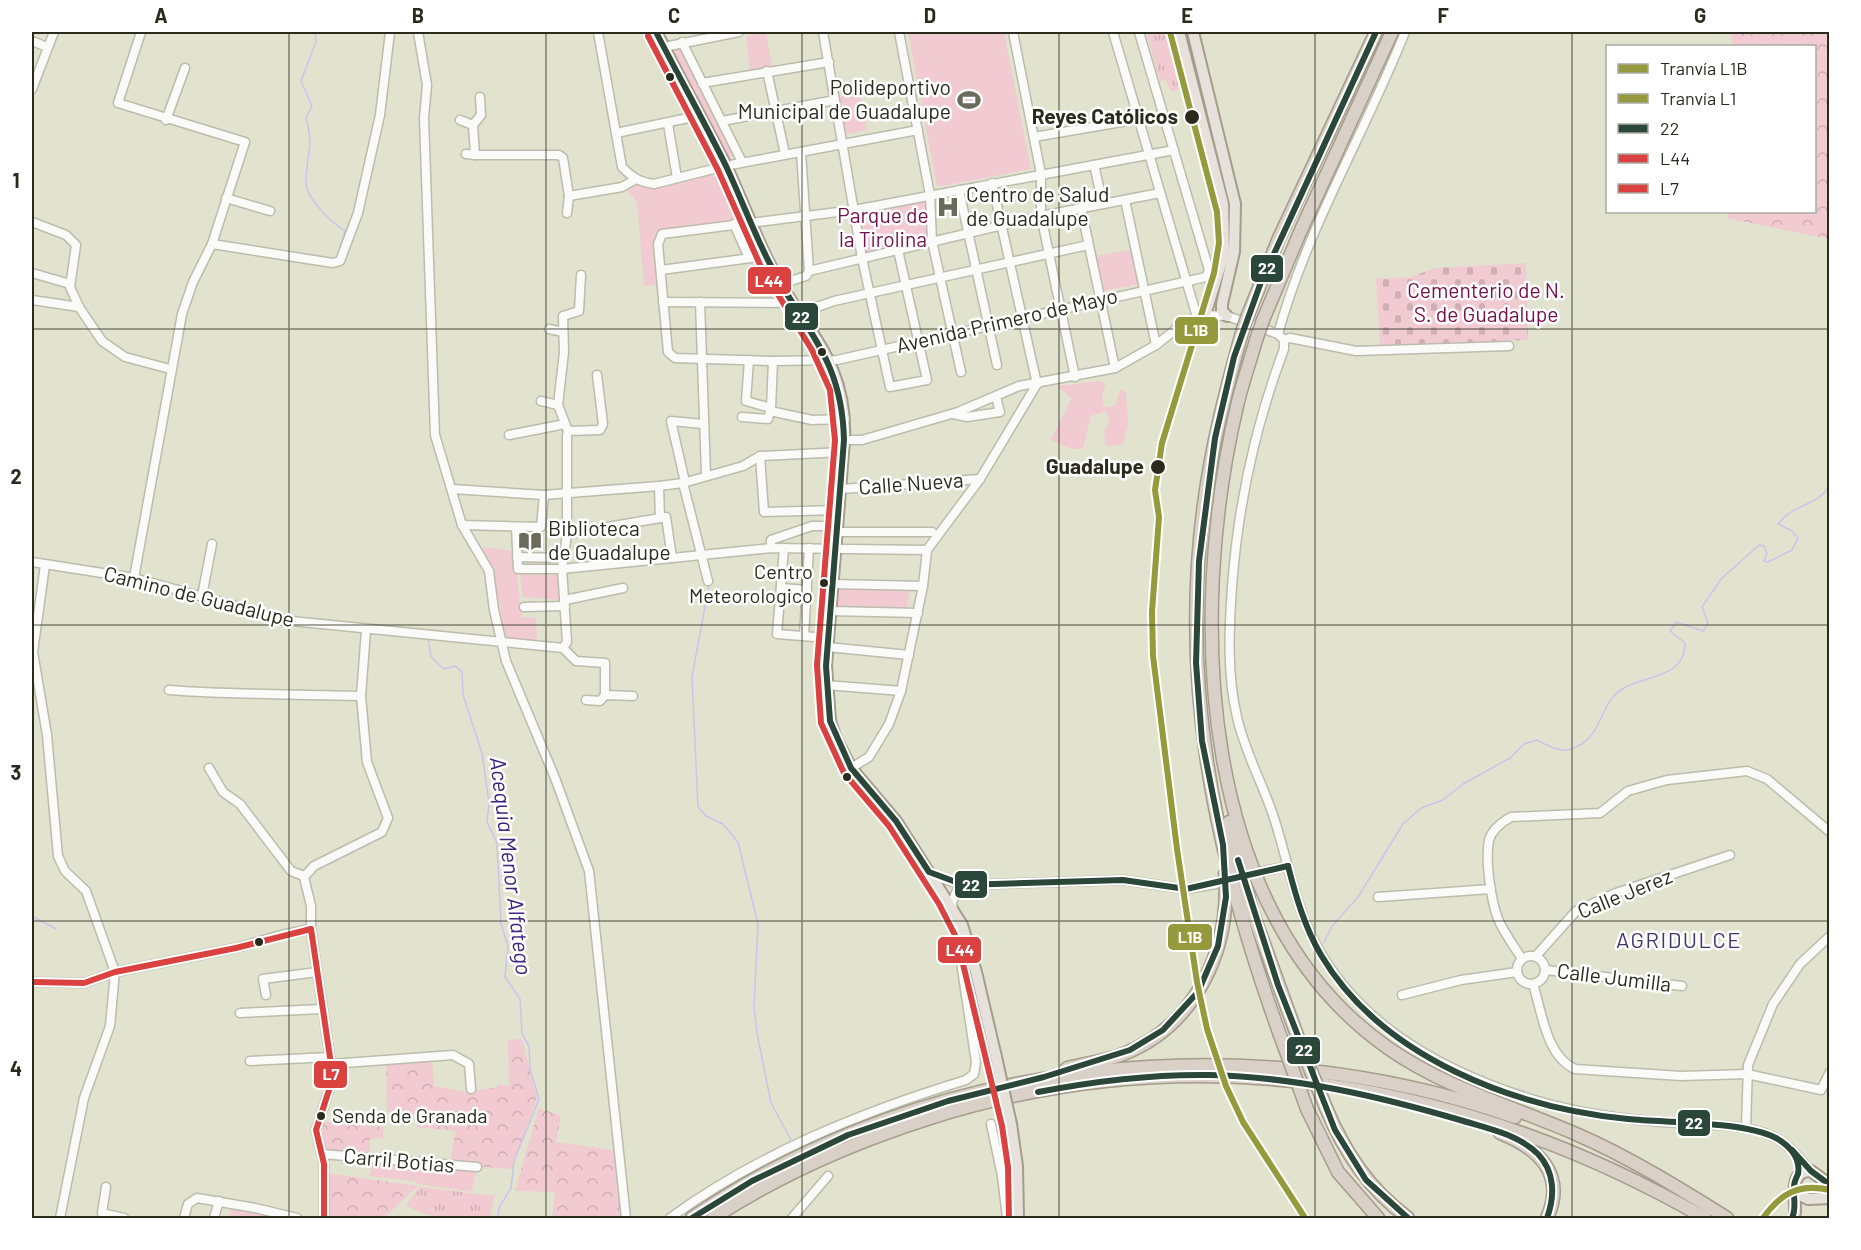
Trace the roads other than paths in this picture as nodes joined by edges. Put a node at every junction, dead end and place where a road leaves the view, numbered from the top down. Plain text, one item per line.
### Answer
1 (54, 32) edge
2 (141, 32) edge
3 (390, 32) edge
4 (418, 32) edge
5 (598, 32) edge
6 (656, 32) edge
7 (674, 32) edge
8 (738, 32) edge
9 (823, 32) edge
10 (899, 32) edge
11 (1013, 32) edge
12 (1113, 32) edge
13 (1139, 32) edge
14 (1179, 32) edge
15 (1193, 32) edge
16 (1376, 32) edge
17 (1392, 32) edge
18 (1405, 32) edge
19 (32, 41) edge
20 (679, 42) junction
21 (664, 46) junction
22 (47, 47) junction
23 (829, 62) junction
24 (185, 68) dead end
25 (767, 71) junction
26 (702, 83) junction
27 (32, 89) edge
28 (480, 97) dead end
29 (835, 100) junction
30 (776, 112) junction
31 (698, 116) junction
32 (1139, 118) junction
33 (166, 120) junction
34 (460, 120) dead end
35 (722, 122) junction
36 (668, 124) junction
37 (473, 125) junction
38 (918, 130) junction
39 (616, 133) junction
40 (1034, 137) junction
41 (844, 145) junction
42 (1174, 150) junction
43 (801, 152) junction
44 (785, 154) junction
45 (1149, 154) junction
46 (742, 162) junction
47 (1094, 165) junction
48 (726, 166) junction
49 (1041, 174) junction
50 (677, 178) junction
51 (636, 179) junction
52 (992, 183) junction
53 (959, 190) junction
54 (1160, 193) junction
55 (930, 195) junction
56 (569, 196) junction
57 (225, 198) junction
58 (1125, 200) junction
59 (1103, 204) junction
60 (1081, 208) junction
61 (854, 210) junction
62 (270, 211) dead end
63 (567, 213) dead end
64 (805, 216) junction
65 (1041, 216) junction
66 (32, 222) edge
67 (734, 224) junction
68 (752, 224) junction
69 (1002, 225) junction
70 (968, 233) junction
71 (932, 242) junction
72 (212, 244) junction
73 (1089, 245) junction
74 (898, 250) junction
75 (1048, 254) junction
76 (766, 256) junction
77 (749, 258) junction
78 (862, 258) junction
79 (1010, 262) junction
80 (661, 270) junction
81 (976, 270) junction
82 (809, 271) junction
83 (32, 273) edge
84 (581, 275) dead end
85 (940, 278) junction
86 (1228, 278) junction
87 (1186, 281) junction
88 (70, 284) junction
89 (781, 284) junction
90 (906, 285) junction
91 (1144, 290) junction
92 (870, 293) junction
93 (32, 300) edge
94 (1100, 300) junction
95 (663, 302) junction
96 (700, 302) junction
97 (794, 303) junction
98 (79, 307) junction
99 (1060, 309) junction
100 (800, 313) junction
101 (1204, 315) junction
102 (1227, 316) junction
103 (1022, 317) junction
104 (988, 325) junction
105 (549, 329) dead end
106 (563, 332) junction
107 (951, 333) junction
108 (1281, 337) junction
109 (918, 340) junction
110 (1156, 345) junction
111 (1509, 346) dead end
112 (884, 348) junction
113 (702, 359) junction
114 (748, 360) junction
115 (773, 361) junction
116 (829, 361) junction
117 (997, 365) dead end
118 (1115, 368) junction
119 (171, 369) junction
120 (961, 372) dead end
121 (597, 375) dead end
122 (1075, 377) junction
123 (1037, 384) junction
124 (996, 397) junction
125 (541, 401) dead end
126 (558, 405) junction
127 (770, 409) junction
128 (952, 414) junction
129 (742, 417) dead end
130 (845, 419) junction
131 (703, 424) junction
132 (566, 428) junction
133 (509, 435) dead end
134 (844, 440) junction
135 (843, 452) junction
136 (760, 456) junction
137 (706, 475) junction
138 (980, 479) junction
139 (684, 483) junction
140 (659, 486) junction
141 (452, 489) junction
142 (841, 489) junction
143 (567, 494) junction
144 (544, 495) junction
145 (839, 510) junction
146 (660, 518) junction
147 (462, 525) junction
148 (516, 527) junction
149 (837, 529) junction
150 (932, 532) dead end
151 (567, 534) junction
152 (212, 544) dead end
153 (771, 548) junction
154 (784, 548) junction
155 (809, 548) junction
156 (835, 548) junction
157 (927, 550) junction
158 (702, 555) junction
159 (517, 557) junction
160 (562, 558) junction
161 (672, 558) junction
162 (32, 562) edge
163 (45, 564) junction
164 (562, 569) junction
165 (1213, 569) junction
166 (134, 578) junction
167 (708, 581) dead end
168 (832, 584) junction
169 (923, 586) junction
170 (623, 588) dead end
171 (780, 588) junction
172 (807, 590) junction
173 (202, 596) junction
174 (565, 603) junction
175 (524, 607) dead end
176 (830, 612) junction
177 (918, 613) junction
178 (366, 630) junction
179 (804, 636) junction
180 (501, 641) junction
181 (827, 643) junction
182 (563, 648) junction
183 (909, 655) junction
184 (826, 685) junction
185 (169, 690) dead end
186 (901, 691) junction
187 (605, 695) junction
188 (361, 696) junction
189 (633, 696) dead end
190 (586, 700) dead end
191 (209, 768) dead end
192 (851, 768) junction
193 (1830, 832) edge
194 (1223, 846) junction
195 (1730, 855) dead end
196 (1288, 866) junction
197 (1260, 872) dead end
198 (304, 876) junction
199 (1216, 884) dead end
200 (945, 885) junction
201 (961, 887) junction
202 (1491, 890) junction
203 (1378, 897) dead end
204 (952, 908) junction
205 (311, 929) junction
206 (1830, 936) edge
207 (1536, 956) junction
208 (1522, 960) junction
209 (1546, 970) junction
210 (115, 972) junction
211 (317, 972) junction
212 (1517, 972) junction
213 (32, 982) edge
214 (1533, 984) junction
215 (1682, 986) dead end
216 (1402, 994) dead end
217 (266, 995) dead end
218 (322, 1009) junction
219 (240, 1013) dead end
220 (330, 1060) junction
221 (250, 1061) dead end
222 (1830, 1072) edge
223 (1747, 1074) junction
224 (1041, 1078) junction
225 (1277, 1079) junction
226 (471, 1089) dead end
227 (990, 1124) dead end
228 (1746, 1128) junction
229 (1789, 1146) junction
230 (322, 1154) junction
231 (1622, 1158) junction
232 (477, 1167) dead end
233 (1811, 1171) junction
234 (828, 1176) dead end
235 (1797, 1176) junction
236 (1826, 1182) edge
237 (106, 1187) dead end
238 (1796, 1193) junction
239 (1830, 1198) edge
240 (1810, 1199) junction
241 (219, 1201) junction
242 (801, 1214) edge
243 (1794, 1216) edge
244 (60, 1218) edge
245 (124, 1218) edge
246 (184, 1218) edge
247 (214, 1218) edge
248 (297, 1218) edge
249 (324, 1218) edge
250 (626, 1218) edge
251 (670, 1218) edge
252 (692, 1218) edge
253 (713, 1218) edge
254 (792, 1218) edge
255 (1007, 1218) edge
256 (1018, 1218) edge
257 (1378, 1218) edge
258 (1408, 1218) edge
259 (1547, 1218) edge
260 (1705, 1218) edge
261 (1727, 1218) edge

1 - 22 street
2 - 33 street
3 - 72 street
4 - 141 street
5 - 39 street
6 - 21 main road
7 - 20 street
8 - 20 street
9 - 23 street
10 - 38 street
11 - 40 street
12 - 32 street
13 - 42 street
14 - 101 main road
15 - 86 main road
16 - 194 highway, bridge
17 - 165 highway, bridge
18 - 108 street
19 - 22 street
20 - 21 street
20 - 26 street
21 - 31 main road
22 - 27 street
23 - 25 street
23 - 29 street
24 - 33 street
25 - 26 street
25 - 30 street
26 - 35 street
28 - 37 street
29 - 30 street
29 - 41 street
30 - 35 street
30 - 44 street
31 - 36 street
31 - 48 main road
32 - 40 street
32 - 45 street
33 - 57 street
34 - 37 street
35 - 46 street
36 - 39 street
36 - 50 street
37 - 56 street
38 - 41 street
38 - 55 street
39 - 51 street
40 - 49 street
41 - 43 street
41 - 61 street
42 - 45 street
42 - 87 street, Avenida Primero de Mayo
43 - 44 street
43 - 64 street
44 - 46 street
45 - 47 street
45 - 54 street
46 - 48 street
47 - 49 street
47 - 59 street
48 - 50 street
48 - 68 main road
49 - 52 street
49 - 65 street
50 - 51 street
51 - 56 street
52 - 53 street
52 - 69 street
53 - 55 street
53 - 70 street
54 - 58 street
54 - 87 street
55 - 61 street
55 - 71 street
56 - 63 street
57 - 62 street
57 - 72 street
58 - 59 street
58 - 91 street
59 - 60 street
60 - 65 street
60 - 73 street
61 - 64 street
61 - 78 street
64 - 68 street
64 - 82 street
65 - 69 street
65 - 75 street
66 - 88 street
67 - 68 street
67 - 77 street
67 - 80 street
68 - 76 main road
69 - 70 street
69 - 79 street
70 - 71 street
70 - 81 street
71 - 74 street
71 - 85 street
72 - 119 street
73 - 75 street
73 - 94 street
74 - 78 street
74 - 90 street
75 - 79 street
75 - 99 street
76 - 77 street
76 - 89 main road
77 - 80 street
78 - 82 street
78 - 92 street
79 - 81 street
79 - 103 street
80 - 95 street
81 - 85 street
81 - 104 street
82 - 89 street
83 - 88 street
84 - 106 street
85 - 90 street
85 - 107 street
86 - 101 main road
86 - 102 main road
87 - 91 street, Avenida Primero de Mayo
87 - 101 street
88 - 98 street
89 - 97 main road
90 - 92 street
90 - 109 street
91 - 94 street, Avenida Primero de Mayo
91 - 110 street
92 - 100 street
92 - 112 street
93 - 98 street
94 - 99 street, Avenida Primero de Mayo
94 - 118 street
95 - 96 street
95 - 113 street, Avenida Primero de Mayo
96 - 97 street
96 - 113 street
97 - 100 main road
98 - 119 street
99 - 103 street, Avenida Primero de Mayo
99 - 122 street
100 - 116 main road
101 - 102 street
101 - 110 street
102 - 108 street
103 - 104 street, Avenida Primero de Mayo
103 - 123 street
104 - 107 street, Avenida Primero de Mayo
104 - 117 street
105 - 106 street
106 - 126 street
107 - 109 street, Avenida Primero de Mayo
107 - 120 street
108 - 111 street
108 - 196 street
109 - 112 street, Avenida Primero de Mayo
109 - 112 street
110 - 118 street
112 - 116 street, Avenida Primero de Mayo
113 - 114 street, Avenida Primero de Mayo
113 - 131 street
114 - 115 street, Avenida Primero de Mayo
114 - 127 street
115 - 116 street, Avenida Primero de Mayo
115 - 127 street
116 - 130 main road
118 - 122 street
119 - 166 street
121 - 132 street
122 - 123 street
123 - 124 street
123 - 138 street
124 - 128 street
124 - 128 street
125 - 126 street
126 - 132 street
127 - 129 street
127 - 130 street
128 - 134 street
130 - 134 main road
131 - 137 street
131 - 139 street
132 - 133 street
132 - 143 street
134 - 135 main road
135 - 136 street
135 - 142 main road
136 - 137 street
136 - 145 street
137 - 139 street
138 - 142 street, Calle Nueva
138 - 157 street
139 - 140 street
139 - 158 street
140 - 143 street
140 - 146 street
141 - 144 street
141 - 147 street
142 - 145 main road
143 - 144 street
143 - 151 street
144 - 148 street
145 - 149 main road
146 - 151 street
146 - 161 street
147 - 148 street
147 - 180 street
148 - 159 street
149 - 150 street
149 - 153 street
149 - 156 main road
151 - 160 street
152 - 173 street
153 - 154 street
153 - 158 street
154 - 155 street
154 - 171 street
155 - 156 street
155 - 172 street
156 - 157 street
156 - 168 main road
157 - 169 street
158 - 161 street
158 - 167 street
159 - 160 street
159 - 164 street
160 - 164 street
161 - 164 street
162 - 163 street, Camino de Guadalupe
163 - 166 street, Camino de Guadalupe
163 - 210 street
164 - 174 street
165 - 231 highway
165 - 258 highway, bridge
166 - 173 street, Camino de Guadalupe
168 - 169 street
168 - 176 main road
169 - 177 street
170 - 174 street
171 - 172 street
171 - 179 street
172 - 179 street
173 - 178 street, Camino de Guadalupe
174 - 175 street
174 - 182 street
176 - 177 street
176 - 181 main road
177 - 183 street
178 - 180 street, Camino de Guadalupe
178 - 188 street
179 - 181 street
180 - 182 street, Camino de Guadalupe
180 - 250 street
181 - 183 street
181 - 184 main road
182 - 187 street
183 - 186 street
184 - 186 street
184 - 192 main road
185 - 188 street
186 - 192 street
187 - 189 street
187 - 190 street
188 - 198 street
191 - 198 street
192 - 200 main road
193 - 202 street
194 - 224 highway
194 - 257 highway, bridge
195 - 207 street, Calle Jerez
196 - 197 street
196 - 228 street
198 - 205 street
199 - 201 street
200 - 201 street
200 - 204 main road
201 - 204 street
202 - 203 street
202 - 208 street
204 - 251 street
204 - 256 main road, bridge
205 - 210 street
205 - 211 street
206 - 223 street
207 - 208 street
207 - 209 street
208 - 212 street
209 - 214 street
209 - 215 street, Calle Jumilla
210 - 213 street
210 - 244 street
211 - 217 street
211 - 218 street
212 - 214 street
212 - 216 street
214 - 223 street
218 - 219 street
218 - 220 street
220 - 221 street
220 - 226 street
220 - 230 street
222 - 223 street
223 - 228 street
224 - 231 highway
224 - 252 highway
225 - 253 highway
225 - 259 highway
225 - 260 highway
227 - 255 street
228 - 229 street
229 - 233 street
229 - 235 street
230 - 232 street, Carril Botias
230 - 249 street
231 - 261 highway
233 - 235 main road
233 - 236 main road
234 - 242 street
235 - 238 main road
236 - 240 main road
237 - 245 street
238 - 240 main road
238 - 243 main road
239 - 240 main road
240 - 243 main road
241 - 246 street
241 - 247 street
241 - 248 street
242 - 254 street

